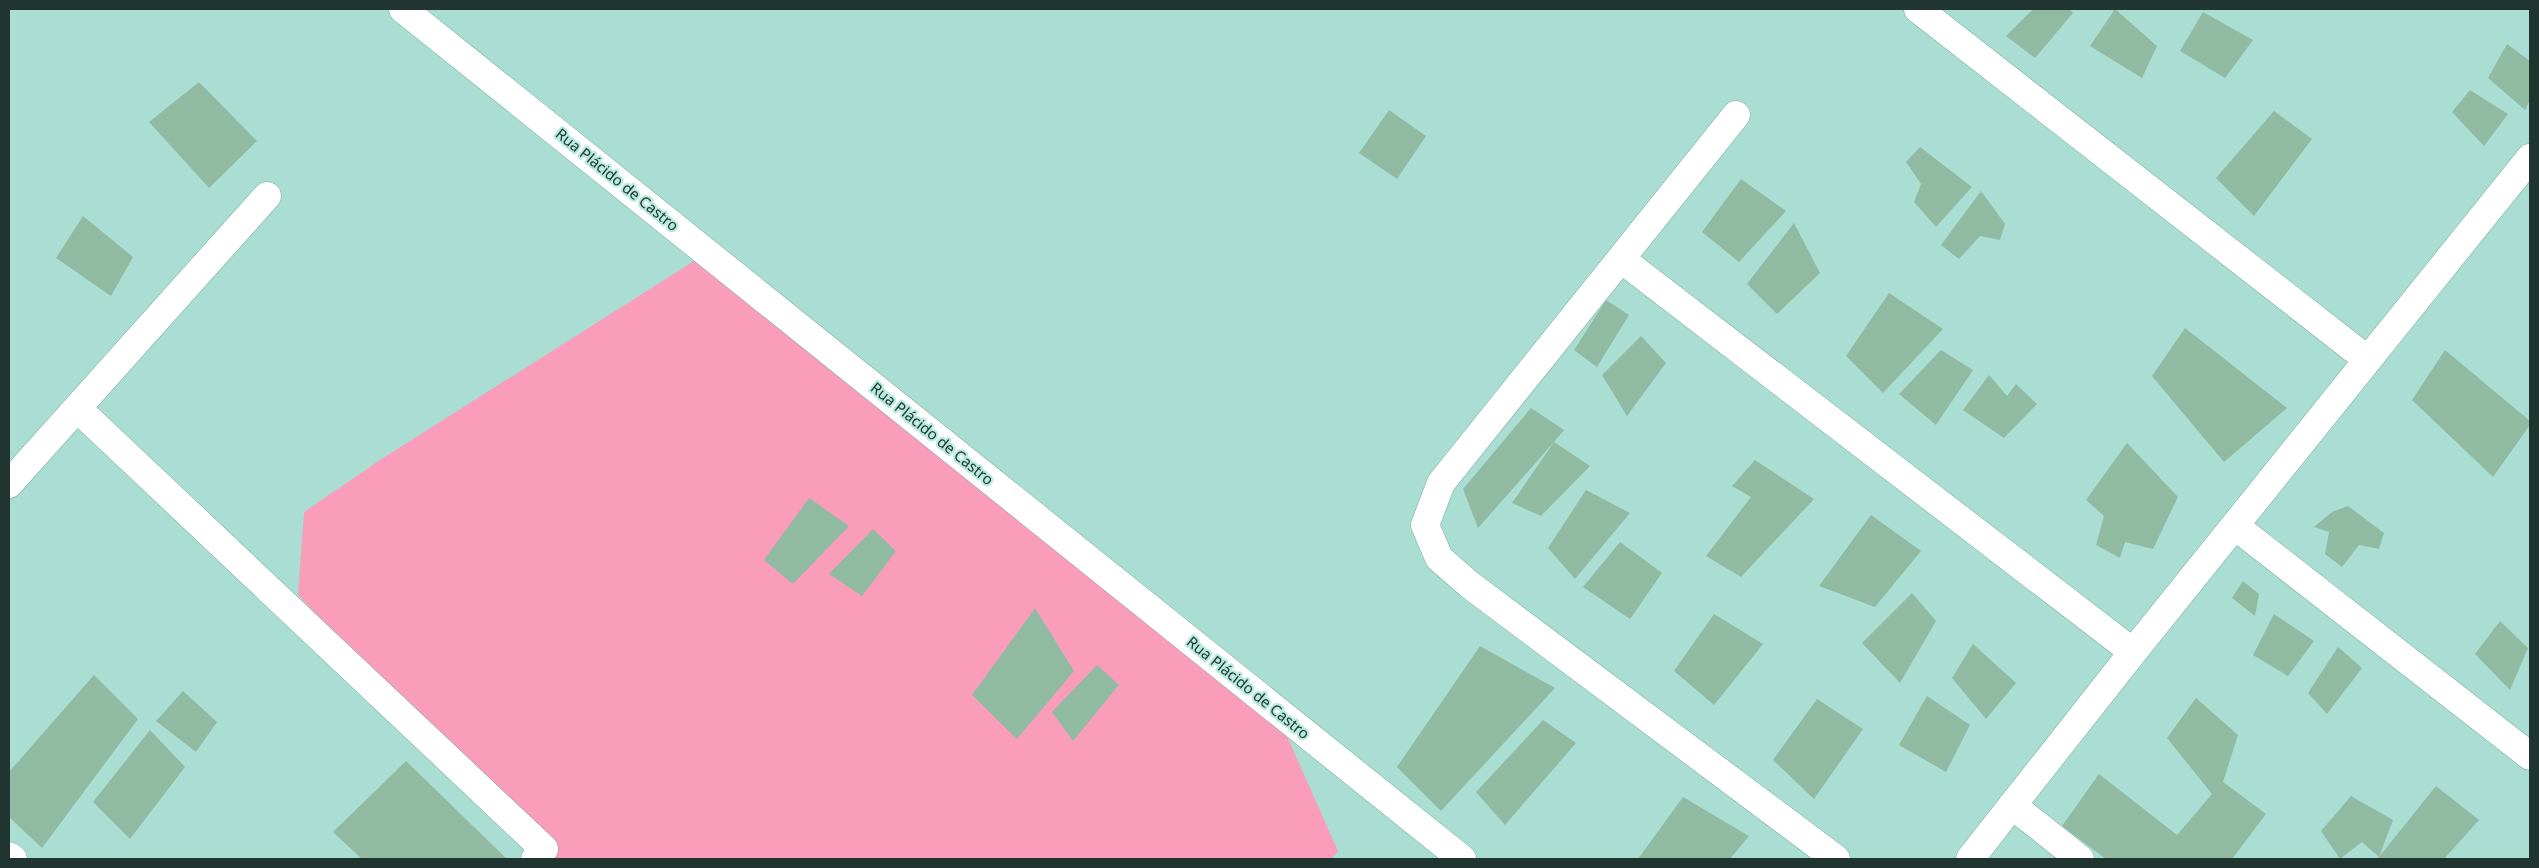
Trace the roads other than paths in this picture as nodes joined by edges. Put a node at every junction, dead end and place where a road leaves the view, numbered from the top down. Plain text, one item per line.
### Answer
1 (403, 9) edge
2 (1918, 9) edge
3 (1736, 115) dead end
4 (2530, 158) edge
5 (267, 196) dead end
6 (1621, 259) junction
7 (2368, 360) junction
8 (77, 408) junction
9 (9, 484) edge
10 (2235, 526) junction
11 (2133, 652) junction
12 (2530, 756) edge
13 (2012, 806) junction
14 (539, 854) edge
15 (9, 856) edge
16 (13, 859) edge
17 (1462, 859) edge
18 (1836, 859) edge
19 (1970, 859) edge
20 (2080, 859) edge

1 - 17 street, Rua Plácido de Castro
2 - 7 street
3 - 6 street
4 - 7 street
5 - 8 street
6 - 11 street
6 - 18 street
7 - 10 street
8 - 9 street
8 - 14 street
10 - 11 street
10 - 12 street
11 - 13 street
13 - 19 street
13 - 20 street
15 - 16 street

